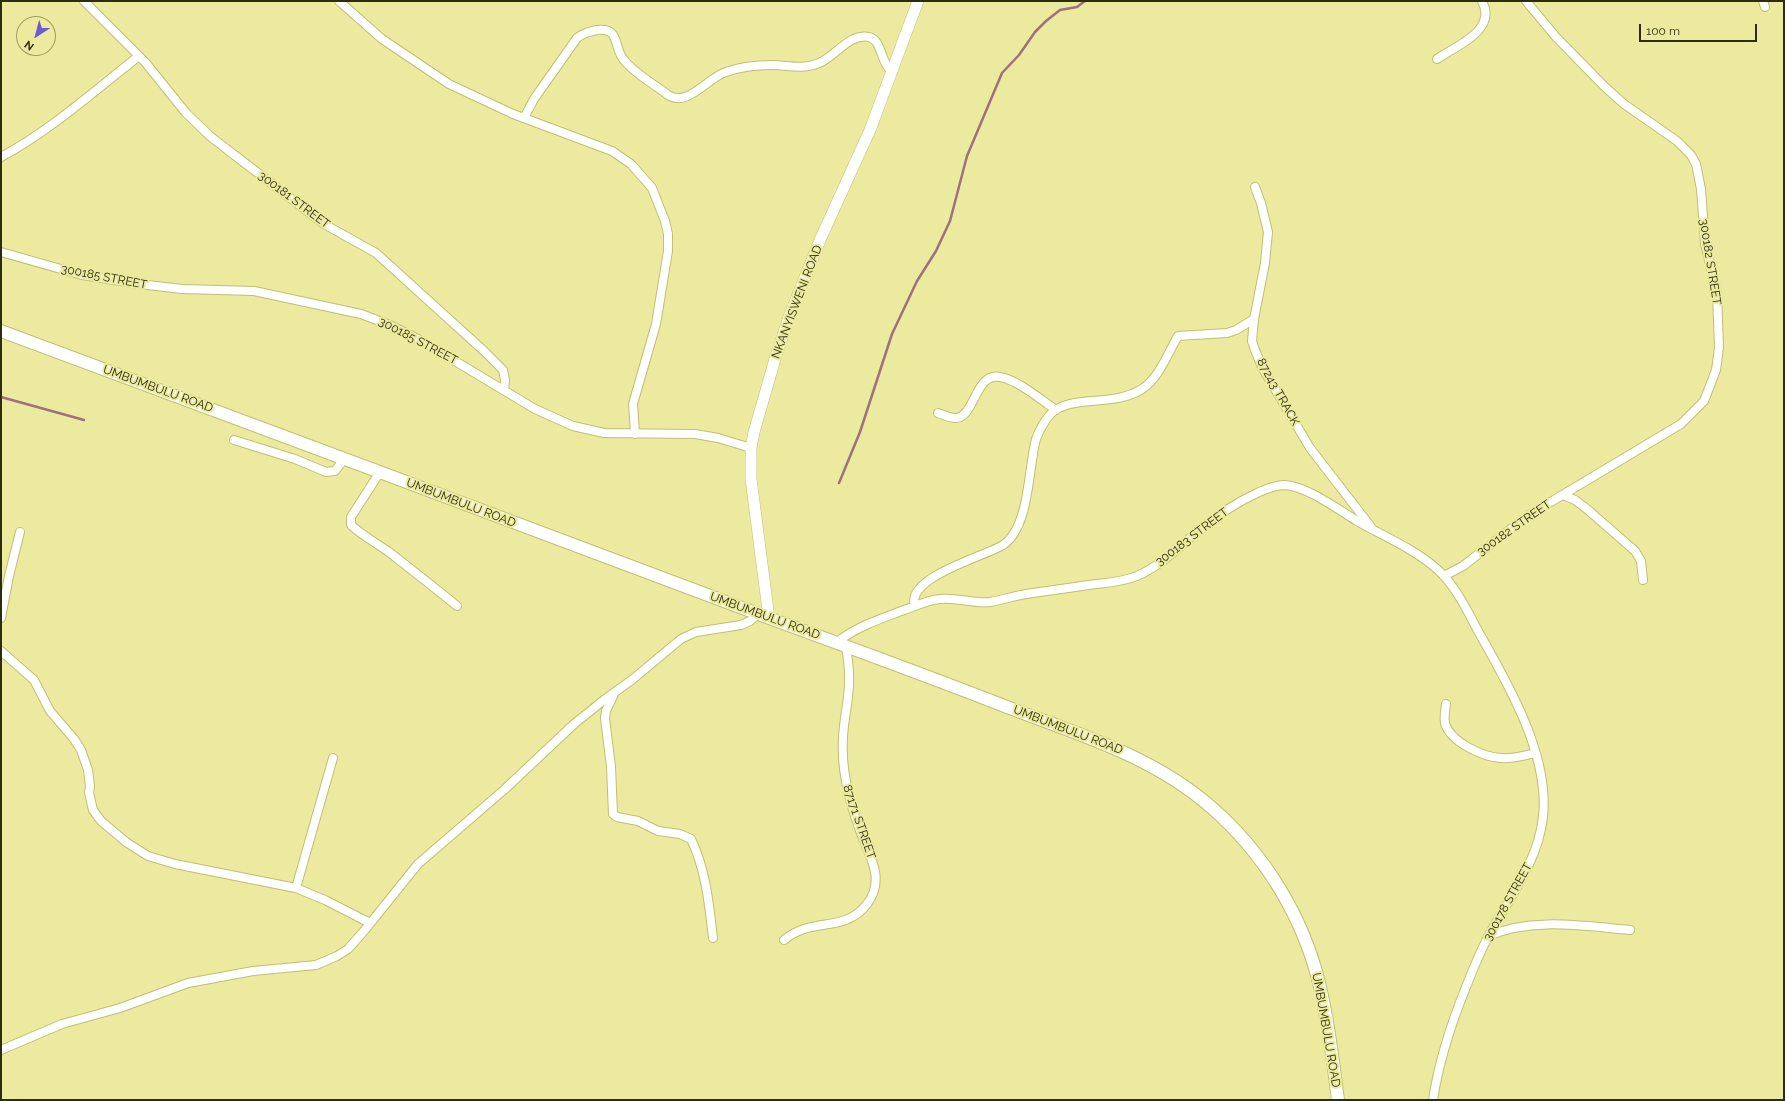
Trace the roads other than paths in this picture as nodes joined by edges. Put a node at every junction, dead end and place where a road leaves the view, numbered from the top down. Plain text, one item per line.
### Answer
1 (84, 1) edge
2 (339, 1) edge
3 (918, 1) edge
4 (1482, 1) edge
5 (1526, 1) edge
6 (139, 56) junction
7 (1437, 59) dead end
8 (891, 71) junction
9 (524, 118) junction
10 (1, 157) edge
11 (1255, 187) dead end
12 (1, 252) edge
13 (1254, 319) junction
14 (1, 331) edge
15 (504, 390) junction
16 (1056, 410) junction
17 (938, 413) dead end
18 (635, 434) junction
19 (234, 440) dead end
20 (751, 448) junction
21 (344, 459) junction
22 (380, 472) junction
23 (1563, 495) junction
24 (1373, 529) junction
25 (20, 532) dead end
26 (1444, 576) junction
27 (1643, 580) dead end
28 (457, 606) dead end
29 (915, 606) junction
30 (763, 616) junction
31 (1, 618) edge
32 (842, 644) junction
33 (1, 651) edge
34 (614, 693) junction
35 (1446, 704) dead end
36 (1535, 754) junction
37 (333, 758) dead end
38 (296, 888) junction
39 (370, 923) junction
40 (1630, 930) dead end
41 (1488, 936) junction
42 (712, 938) dead end
43 (784, 940) dead end
44 (1, 1050) edge
45 (1338, 1100) edge
46 (1433, 1100) edge

1 - 6 street, 300181 STREET
2 - 9 street
3 - 8 street, NKANYISWENI ROAD
4 - 7 street
5 - 23 street, 300182 STREET
6 - 10 street
6 - 15 street, 300181 STREET
8 - 9 street
8 - 20 street, NKANYISWENI ROAD
9 - 18 street
11 - 13 street, 87243 TRACK
12 - 15 street, 300185 STREET
13 - 16 street
13 - 24 street, 87243 TRACK
14 - 21 main road, UMBUMBULU ROAD
15 - 18 street, 300185 STREET
16 - 17 street
16 - 29 street
18 - 20 street, 300185 STREET
19 - 21 street
20 - 30 street, NKANYISWENI ROAD
21 - 22 main road, UMBUMBULU ROAD
22 - 28 street
22 - 30 main road, UMBUMBULU ROAD
23 - 26 street, 300182 STREET
23 - 27 street
24 - 26 street, 300183 STREET
24 - 29 street, 300183 STREET
25 - 31 street
26 - 36 street, 300178 STREET
29 - 32 street
30 - 32 main road, UMBUMBULU ROAD
30 - 34 street
32 - 43 street, 87171 STREET
32 - 45 main road, UMBUMBULU ROAD
33 - 38 street
34 - 39 street
34 - 42 street
35 - 36 street
36 - 41 street, 300178 STREET
37 - 38 street
38 - 39 street
39 - 44 street
40 - 41 street
41 - 46 street, 300178 STREET

